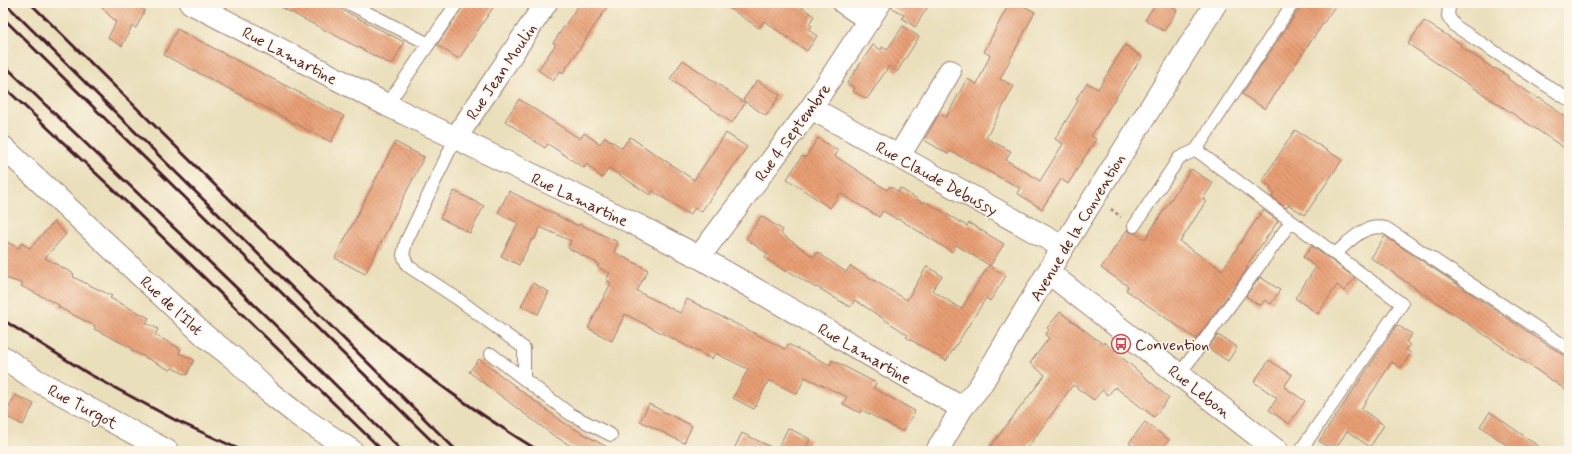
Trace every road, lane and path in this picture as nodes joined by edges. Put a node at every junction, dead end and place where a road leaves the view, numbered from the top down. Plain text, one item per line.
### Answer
1 (348, 3) edge
2 (457, 3) edge
3 (546, 3) edge
4 (844, 3) edge
5 (1216, 3) edge
6 (1293, 3) edge
7 (1451, 3) edge
8 (202, 5) edge
9 (874, 11) edge
10 (429, 44) junction
11 (950, 71) dead end
12 (1569, 100) edge
13 (387, 106) junction
14 (811, 108) junction
15 (455, 139) junction
16 (3, 147) edge
17 (1196, 150) junction
18 (899, 156) junction
19 (1094, 198) junction
20 (1292, 222) junction
21 (1134, 226) joint
22 (1063, 247) junction
23 (1335, 254) junction
24 (700, 257) junction
25 (1049, 273) junction
26 (1569, 349) edge
27 (491, 354) dead end
28 (3, 357) edge
29 (1179, 375) junction
30 (524, 379) junction
31 (962, 408) junction
32 (611, 435) dead end
33 (167, 451) edge
34 (352, 451) edge
35 (937, 451) edge
36 (1277, 451) edge
37 (1300, 451) edge

1 - 10 lane
2 - 10 lane
3 - 15 street, Rue Jean Moulin
4 - 9 street
5 - 19 street, Avenue de la Convention
6 - 17 lane
7 - 12 lane
8 - 13 street, Rue Lamartine
9 - 14 street, Rue 4 Septembre
10 - 13 lane
11 - 18 street
13 - 15 street, Rue Lamartine
14 - 18 street, Rue Claude Debussy
14 - 24 street, Rue 4 Septembre
15 - 24 street, Rue Lamartine
15 - 30 lane
16 - 34 street, Rue de l'Ilot
17 - 20 lane
17 - 21 lane
18 - 22 street, Rue Claude Debussy
19 - 21 path
19 - 22 street, Avenue de la Convention
20 - 23 lane
20 - 29 lane
22 - 25 street, Avenue de la Convention
23 - 26 lane
23 - 37 lane
24 - 31 street, Rue Lamartine
25 - 29 street, Rue Lebon
25 - 31 street, Avenue de la Convention
27 - 30 lane
28 - 33 street, Rue Turgot
29 - 36 street, Rue Lebon
30 - 32 lane
31 - 35 street, Avenue de la Convention

